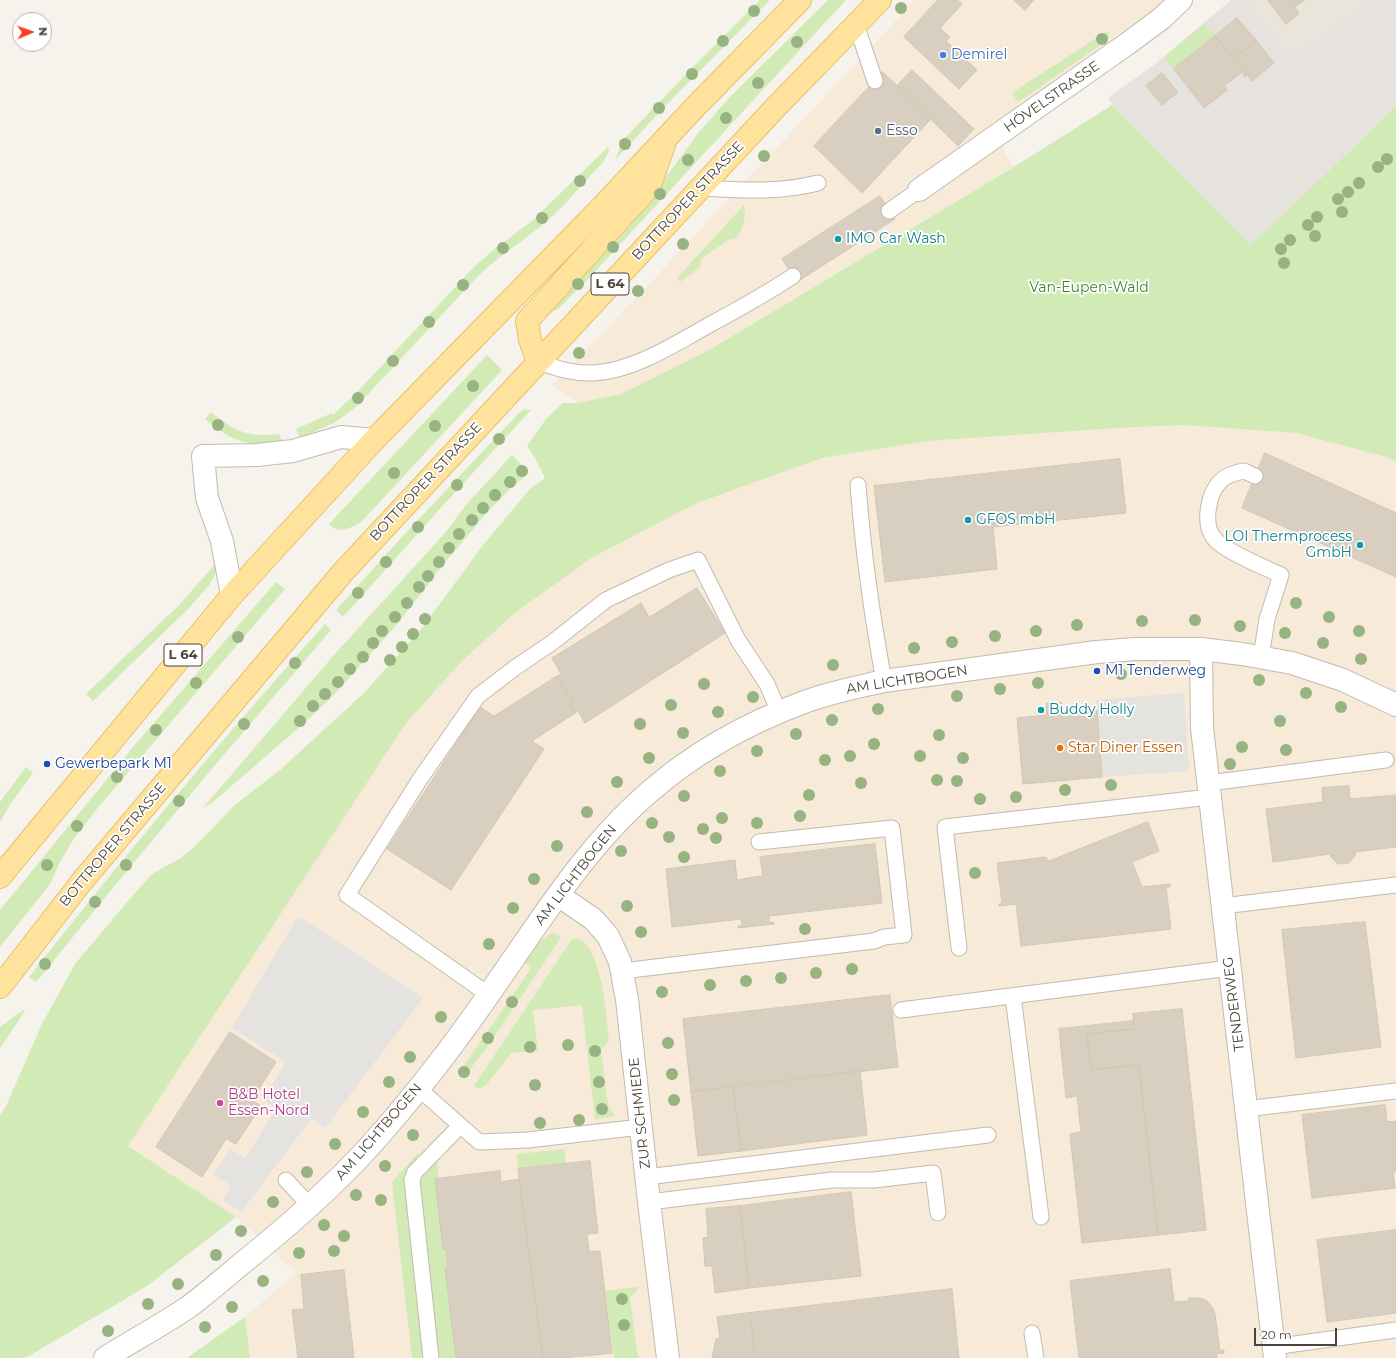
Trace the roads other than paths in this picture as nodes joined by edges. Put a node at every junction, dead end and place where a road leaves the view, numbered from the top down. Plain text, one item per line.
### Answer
1 (800, 0) edge
2 (880, 0) edge
3 (1181, 0) edge
4 (856, 24) junction
5 (875, 81) dead end
6 (666, 138) junction
7 (818, 183) dead end
8 (701, 188) junction
9 (919, 190) joint
10 (889, 211) dead end
11 (793, 276) dead end
12 (538, 362) junction
13 (374, 440) junction
14 (1255, 476) dead end
15 (858, 485) dead end
16 (232, 595) junction
17 (1200, 649) junction
18 (1261, 658) junction
19 (884, 681) junction
20 (1396, 705) edge
21 (779, 712) junction
22 (1386, 760) dead end
23 (1210, 790) junction
24 (759, 842) dead end
25 (0, 877) edge
26 (1396, 885) edge
27 (558, 895) junction
28 (1223, 906) junction
29 (959, 948) dead end
30 (1230, 968) junction
31 (622, 971) junction
32 (0, 987) edge
33 (489, 995) junction
34 (1013, 996) junction
35 (901, 1010) dead end
36 (418, 1088) junction
37 (1396, 1091) edge
38 (1246, 1109) junction
39 (460, 1126) junction
40 (641, 1127) junction
41 (988, 1135) dead end
42 (647, 1177) junction
43 (286, 1180) dead end
44 (649, 1202) junction
45 (310, 1206) junction
46 (938, 1213) dead end
47 (1041, 1217) dead end
48 (1396, 1330) edge
49 (1032, 1333) dead end
50 (1274, 1352) edge
51 (106, 1358) edge
52 (431, 1358) edge
53 (668, 1358) edge
54 (1036, 1358) edge

1 - 6 main road, L 64
2 - 4 main road, BOTTROPER STRASSE / L 64
3 - 9 street, HÖVELSTRASSE
4 - 5 lane
4 - 8 main road, BOTTROPER STRASSE / L 64
6 - 12 main road
6 - 13 main road, L 64
7 - 8 lane
8 - 12 main road, BOTTROPER STRASSE / L 64
9 - 10 lane
11 - 12 lane
12 - 32 main road, BOTTROPER STRASSE / L 64
13 - 16 main road, L 64
13 - 16 street
14 - 18 lane
15 - 19 lane
16 - 25 main road, L 64
17 - 18 street, AM LICHTBOGEN
17 - 19 street, AM LICHTBOGEN
17 - 23 street, TENDERWEG
18 - 20 street, AM LICHTBOGEN
19 - 21 street, AM LICHTBOGEN
21 - 27 street, AM LICHTBOGEN
21 - 33 lane
22 - 23 lane
23 - 28 street, TENDERWEG
23 - 29 lane
24 - 31 lane
26 - 28 lane
27 - 31 street, ZUR SCHMIEDE
27 - 33 street, AM LICHTBOGEN
28 - 30 street, TENDERWEG
30 - 34 lane
30 - 38 street, TENDERWEG
31 - 40 street, ZUR SCHMIEDE
33 - 36 street, AM LICHTBOGEN
34 - 35 lane
34 - 47 lane
36 - 39 lane
36 - 45 street, AM LICHTBOGEN
37 - 38 lane
38 - 50 street, TENDERWEG
39 - 40 lane
39 - 52 lane
40 - 42 street, ZUR SCHMIEDE
41 - 42 lane
42 - 44 street, ZUR SCHMIEDE
43 - 45 lane
44 - 46 lane
44 - 53 street, ZUR SCHMIEDE
45 - 51 street, AM LICHTBOGEN
48 - 50 lane
49 - 54 lane

